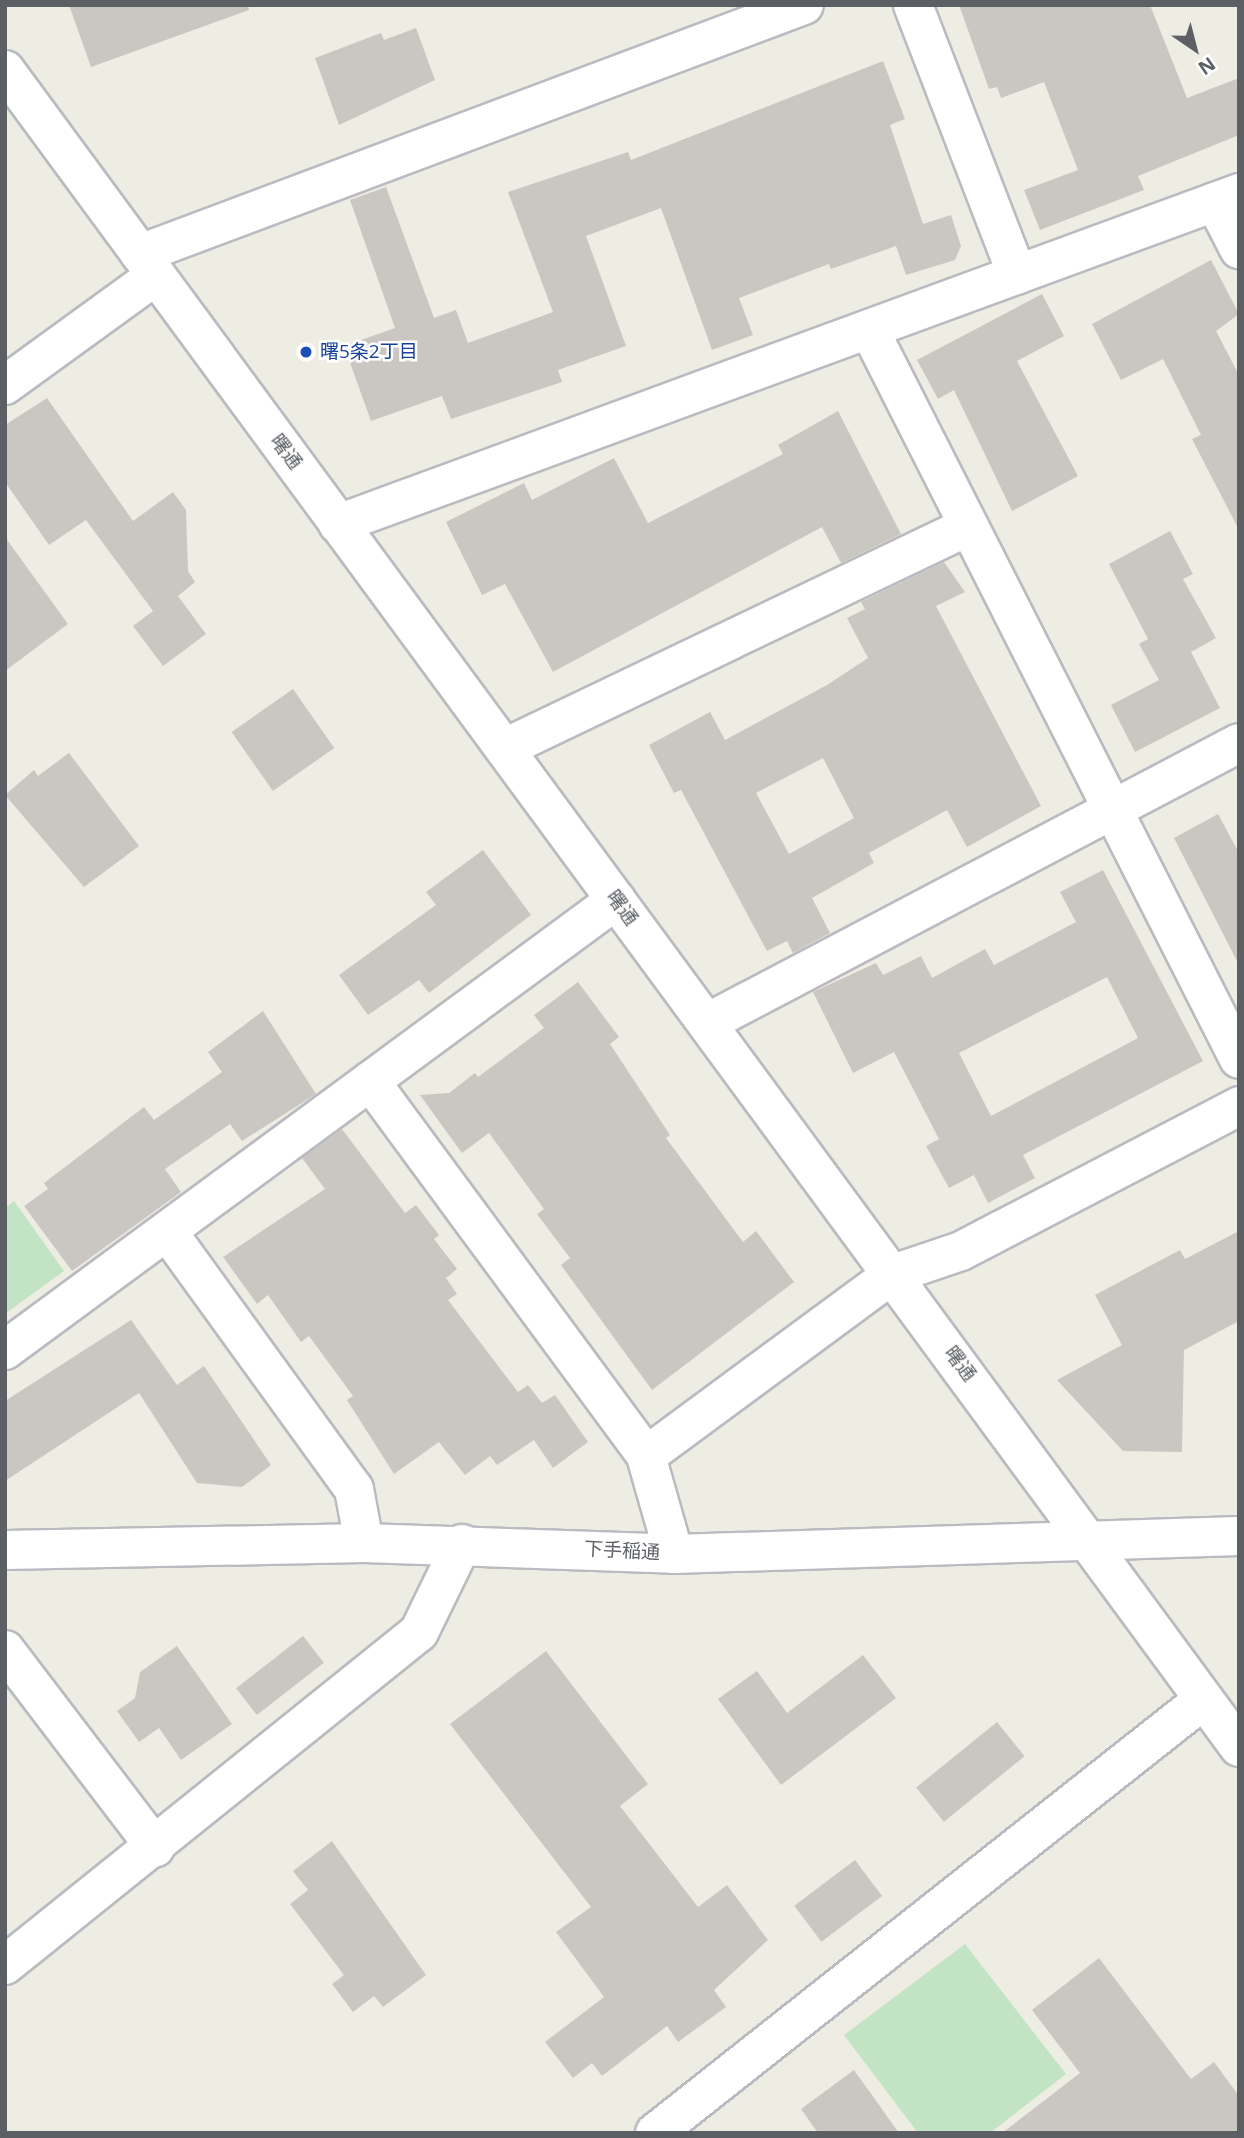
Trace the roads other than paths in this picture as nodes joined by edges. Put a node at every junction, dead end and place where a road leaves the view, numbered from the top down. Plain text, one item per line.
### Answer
1 (804, 5) edge
2 (913, 5) edge
3 (5, 70) edge
4 (1227, 198) edge
5 (1239, 249) edge
6 (147, 265) junction
7 (1017, 275) junction
8 (869, 329) junction
9 (5, 385) edge
10 (338, 524) junction
11 (969, 526) junction
12 (1239, 743) edge
13 (505, 748) junction
14 (1113, 810) junction
15 (616, 900) junction
16 (707, 1023) junction
17 (1239, 1059) edge
18 (370, 1081) junction
19 (1239, 1106) edge
20 (167, 1231) junction
21 (893, 1274) junction
22 (5, 1350) edge
23 (646, 1457) junction
24 (1239, 1536) edge
25 (1090, 1540) junction
26 (364, 1543) junction
27 (462, 1544) junction
28 (5, 1550) edge
29 (674, 1554) junction
30 (5, 1650) edge
31 (1203, 1700) junction
32 (1239, 1747) edge
33 (155, 1847) junction
34 (5, 1965) edge
35 (655, 2133) edge

1 - 6 street
2 - 7 street
3 - 6 street, 曙通
4 - 5 street
4 - 7 street
6 - 9 street
6 - 10 street, 曙通
7 - 8 street
8 - 10 street
8 - 11 street
10 - 13 street, 曙通
11 - 13 street
11 - 14 street
12 - 14 street
13 - 15 street, 曙通
14 - 16 street
14 - 17 street
15 - 16 street, 曙通
15 - 18 street
16 - 21 street, 曙通
18 - 20 street
18 - 23 street
19 - 21 street
20 - 22 street
20 - 26 street
21 - 23 street
21 - 25 street, 曙通
23 - 29 street
24 - 25 street, 下手稲通
25 - 29 street, 下手稲通
25 - 31 street, 曙通
26 - 27 street, 下手稲通
26 - 28 street, 下手稲通
27 - 29 street, 下手稲通
27 - 33 street
30 - 33 street
31 - 32 street, 曙通
31 - 35 street
33 - 34 street

